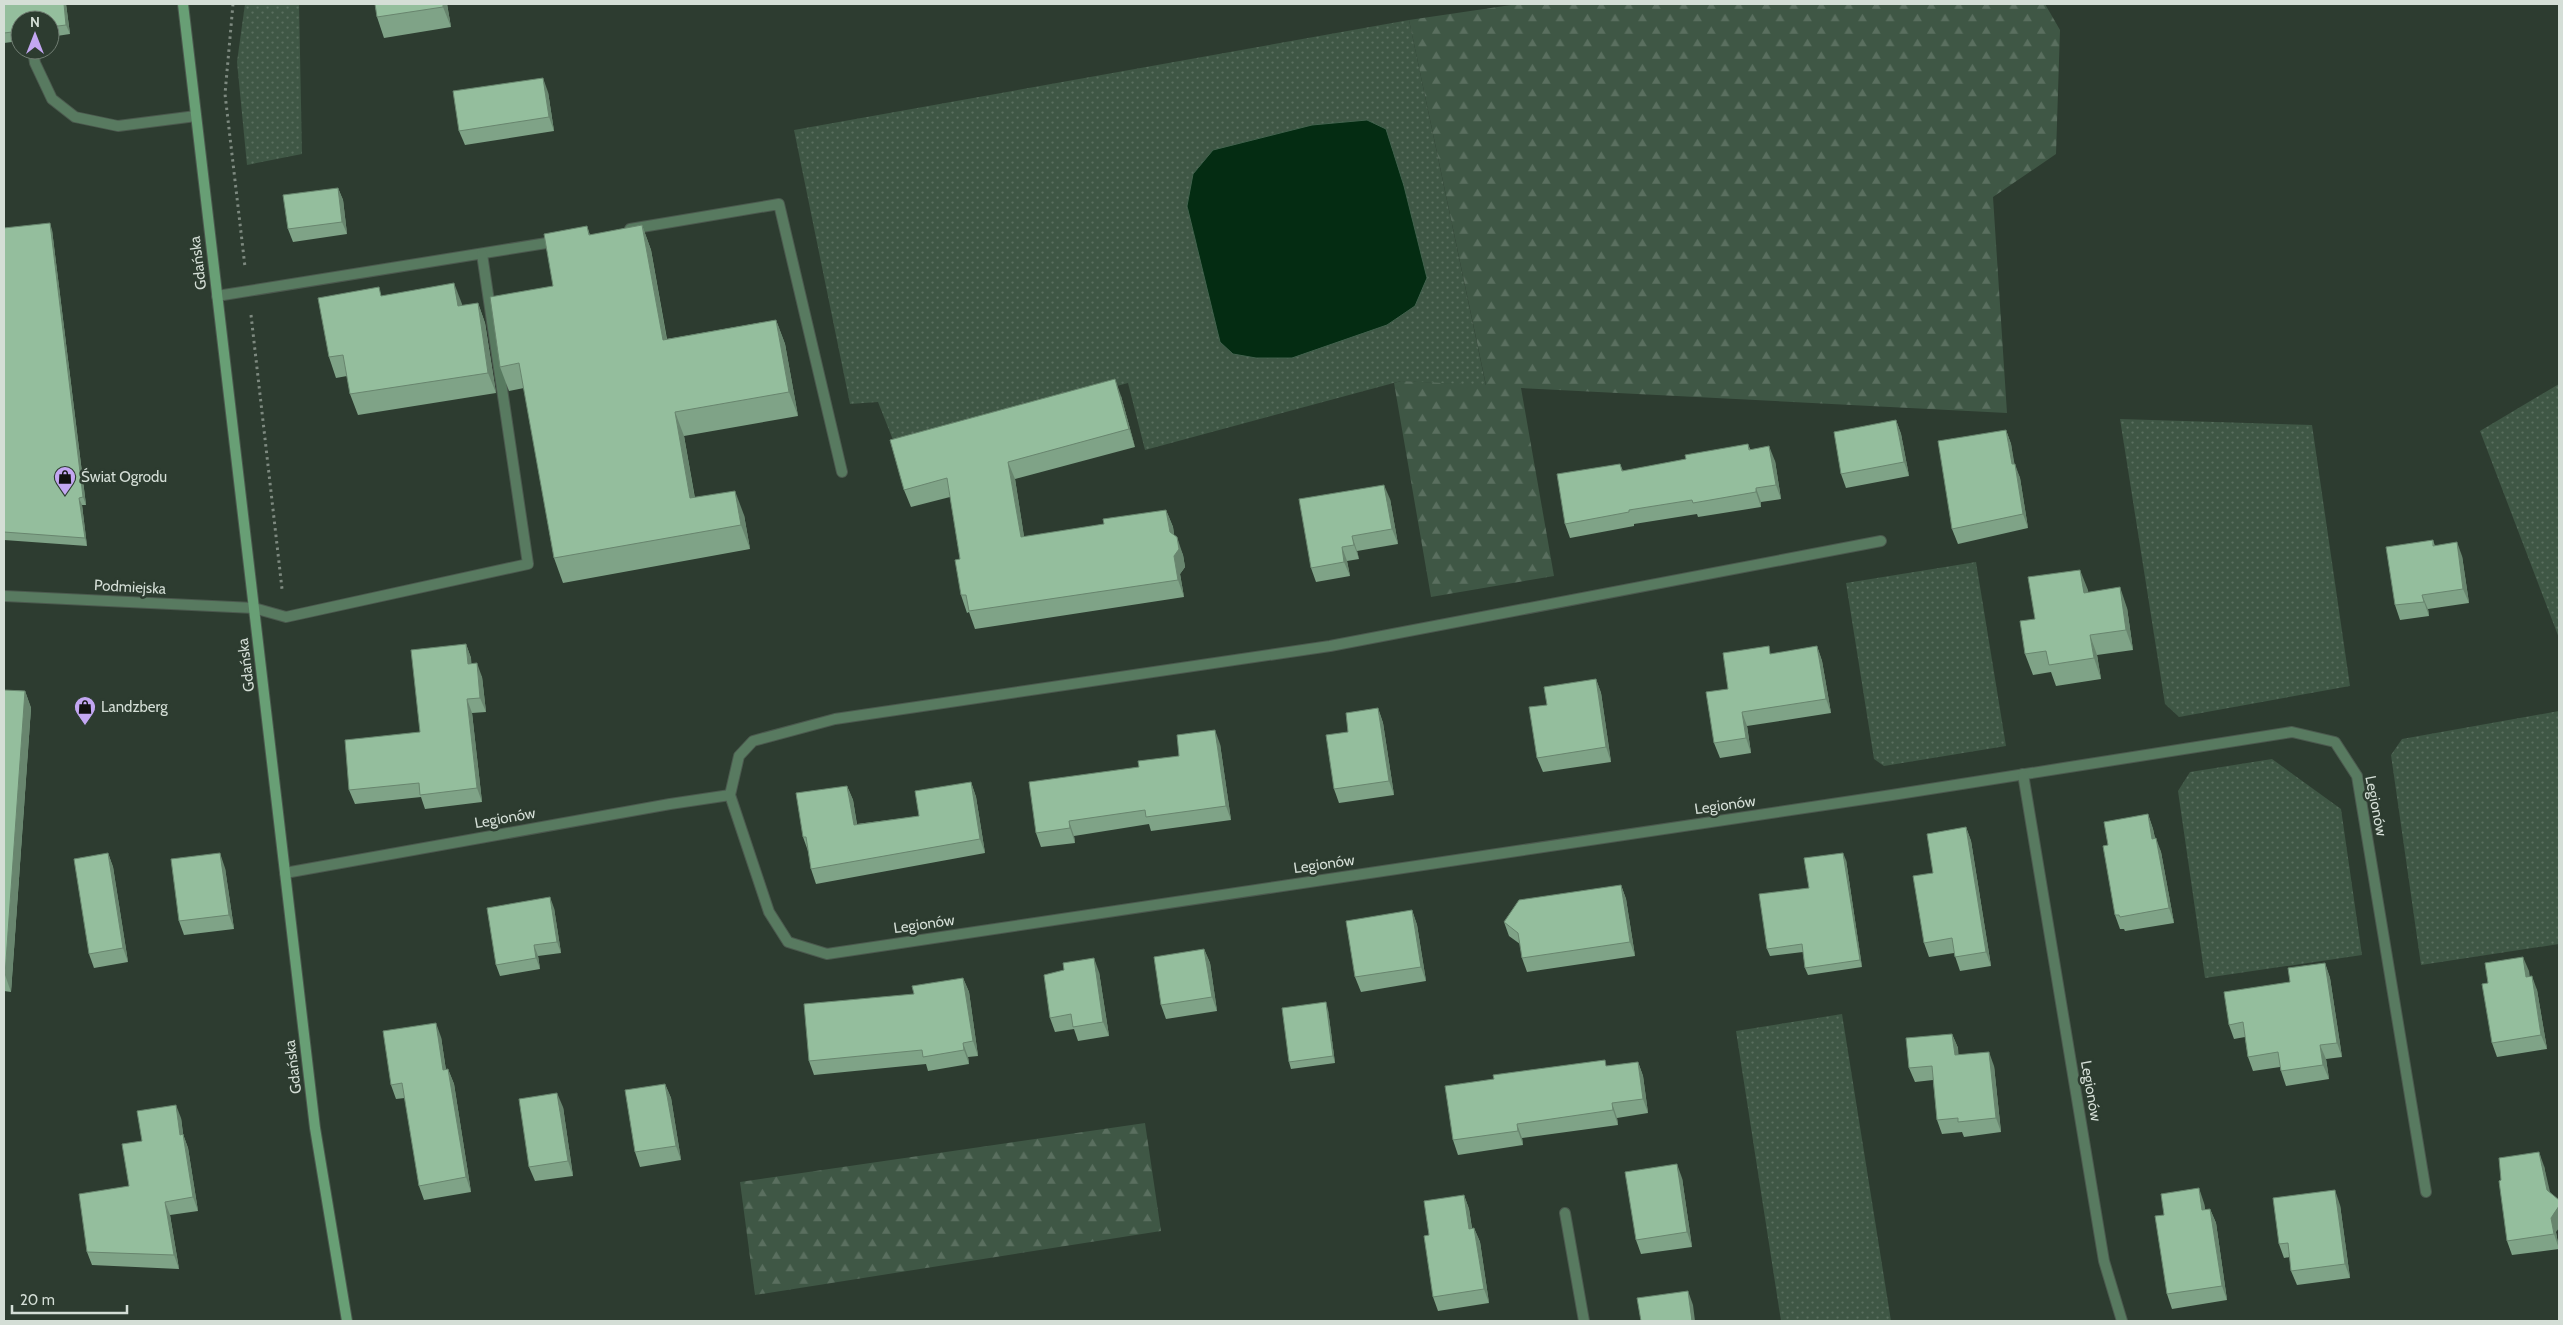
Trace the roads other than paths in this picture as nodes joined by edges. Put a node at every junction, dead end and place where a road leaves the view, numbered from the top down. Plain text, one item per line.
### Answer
1 (183, 4) edge
2 (35, 60) edge
3 (196, 116) junction
4 (616, 231) edge
5 (568, 240) edge
6 (482, 254) junction
7 (217, 296) junction
8 (842, 472) dead end
9 (1881, 541) dead end
10 (4, 596) edge
11 (254, 608) junction
12 (2023, 774) junction
13 (730, 795) junction
14 (285, 873) junction
15 (2426, 1192) dead end
16 (1565, 1213) dead end
17 (347, 1321) edge
18 (1584, 1321) edge
19 (2122, 1321) edge

1 - 3 main road, Gdańska
2 - 3 street
3 - 7 main road, Gdańska
4 - 8 street
5 - 6 street
6 - 7 street
6 - 11 street, Podmiejska
7 - 11 main road, Gdańska
9 - 13 street
10 - 11 street, Podmiejska
11 - 14 main road, Gdańska
12 - 13 street, Legionów
12 - 15 street, Legionów
12 - 19 street, Legionów
13 - 14 street, Legionów
14 - 17 main road, Gdańska
16 - 18 street

